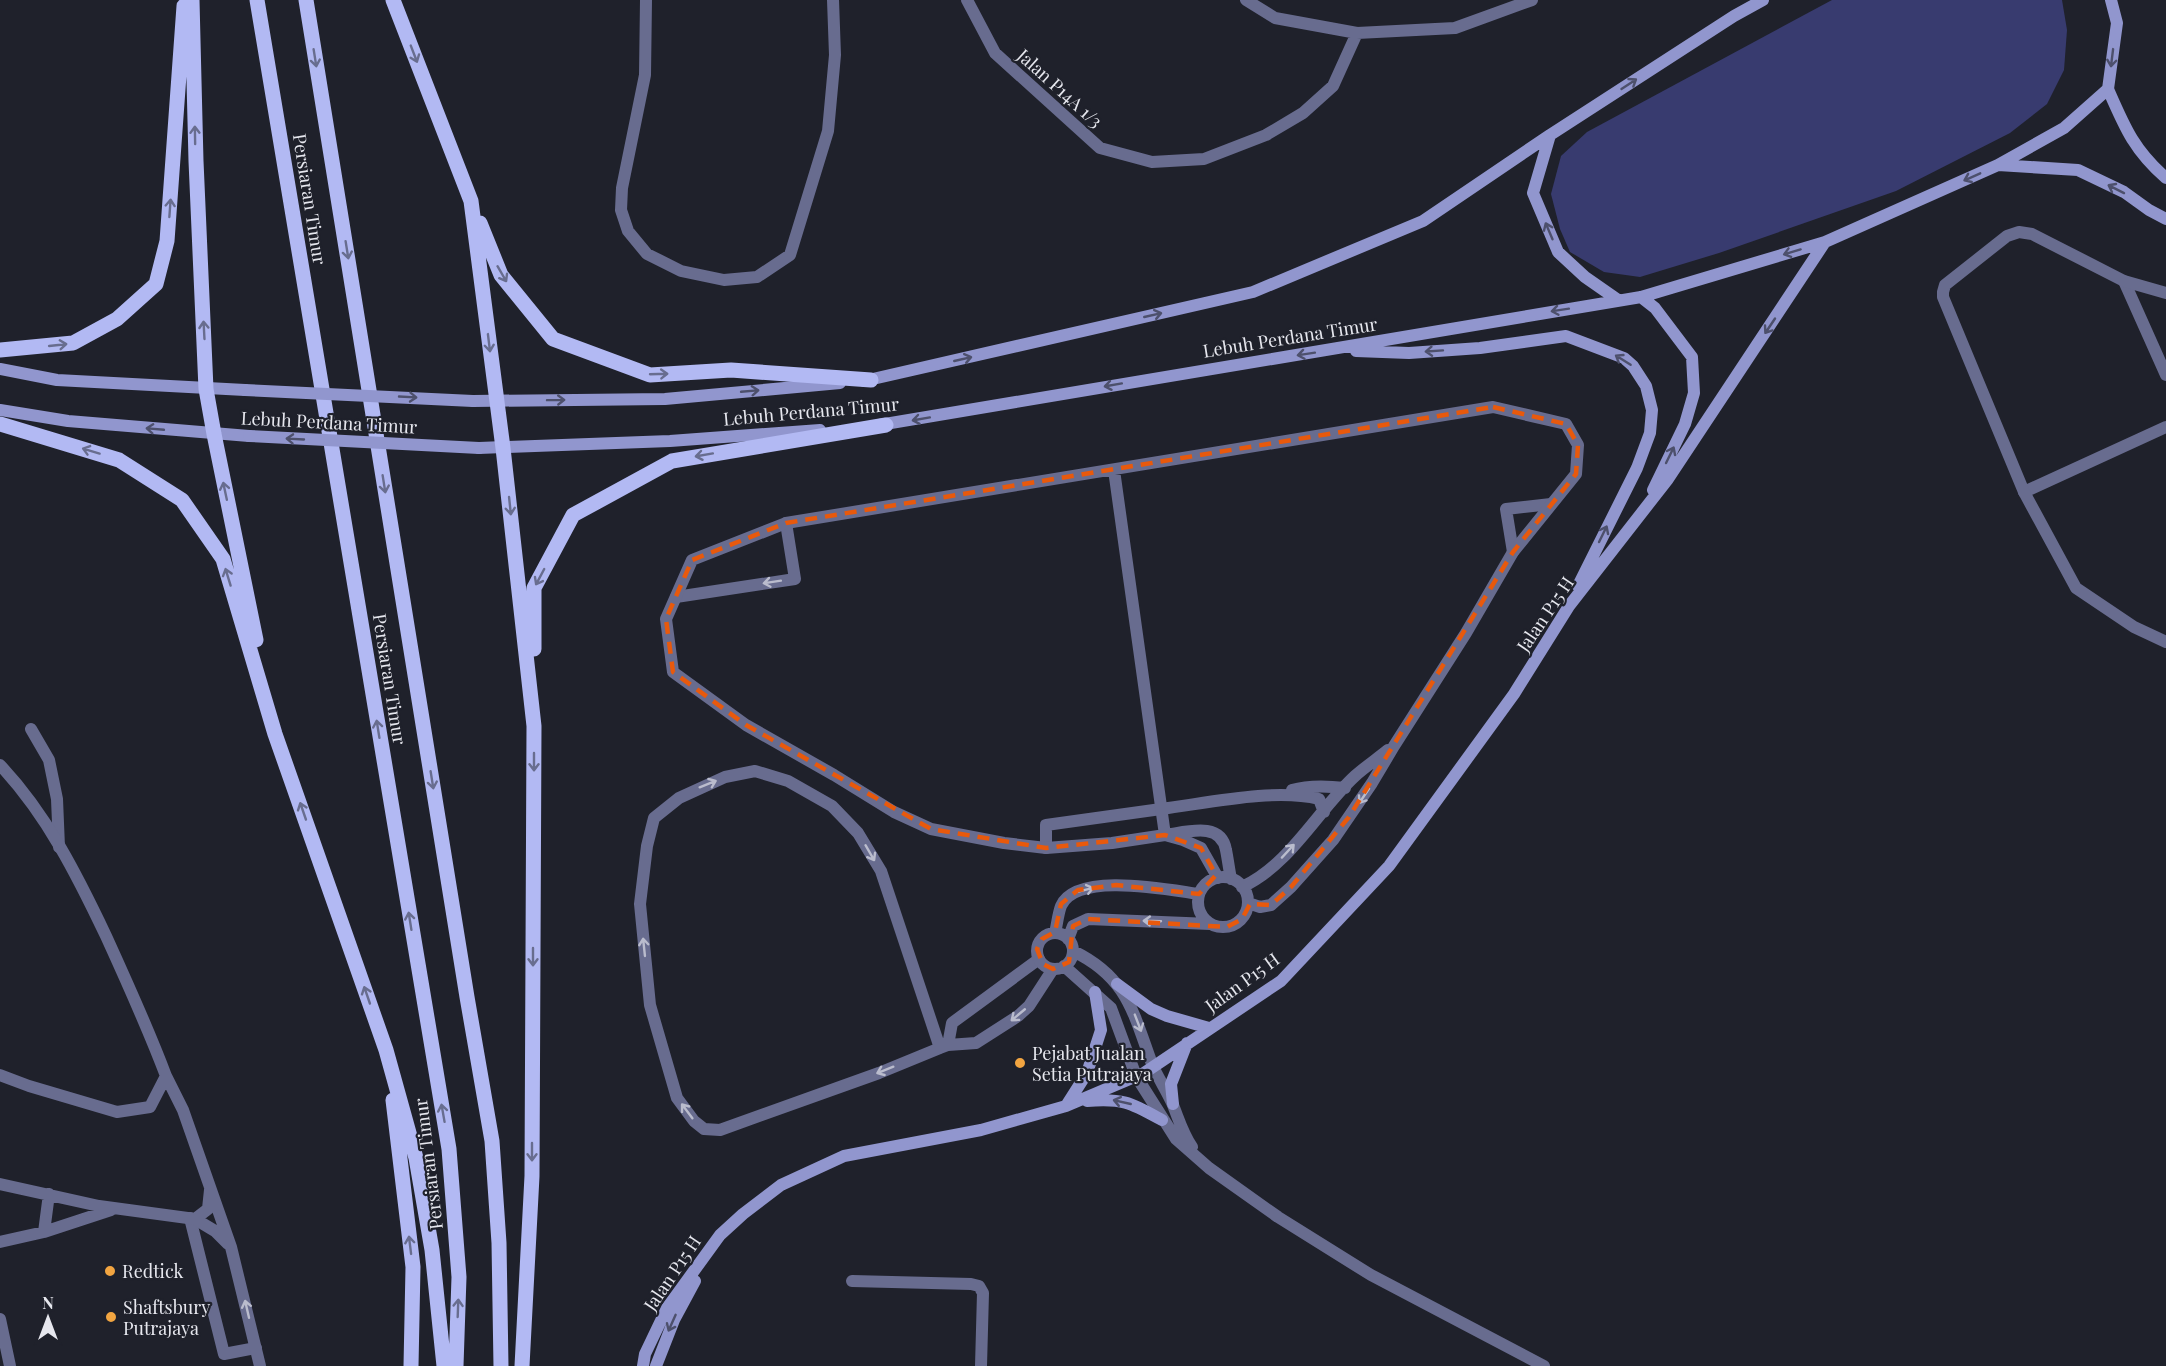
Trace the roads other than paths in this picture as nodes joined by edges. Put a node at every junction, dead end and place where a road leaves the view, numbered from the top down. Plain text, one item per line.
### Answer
1 (184, 0) edge
2 (192, 0) edge
3 (257, 0) edge
4 (306, 0) edge
5 (393, 0) edge
6 (646, 0) edge
7 (833, 0) edge
8 (967, 0) edge
9 (1246, 0) edge
10 (1532, 0) edge
11 (1748, 0) edge
12 (1763, 0) edge
13 (2111, 0) edge
14 (1734, 16) junction
15 (1357, 33) junction
16 (2108, 89) junction
17 (1550, 135) junction
18 (1998, 165) junction
19 (2166, 178) edge
20 (471, 201) junction
21 (2166, 219) edge
22 (1826, 242) junction
23 (2124, 281) junction
24 (2166, 293) edge
25 (1641, 297) junction
26 (1618, 300) junction
27 (0, 350) edge
28 (1334, 350) junction
29 (0, 369) edge
30 (2166, 375) edge
31 (871, 380) junction
32 (207, 388) junction
33 (497, 401) junction
34 (0, 410) edge
35 (0, 424) edge
36 (886, 425) junction
37 (2166, 427) edge
38 (214, 434) junction
39 (503, 448) junction
40 (1114, 470) junction
41 (2024, 492) junction
42 (1551, 504) junction
43 (1644, 508) junction
44 (786, 523) junction
45 (1513, 552) junction
46 (676, 597) junction
47 (1569, 606) junction
48 (2166, 642) edge
49 (534, 726) junction
50 (31, 729) dead end
51 (275, 734) junction
52 (1394, 746) junction
53 (0, 765) edge
54 (1345, 788) junction
55 (1280, 794) junction
56 (1161, 809) junction
57 (1324, 812) junction
58 (1166, 835) junction
59 (60, 847) junction
60 (1046, 848) junction
61 (1218, 878) junction
62 (1231, 879) junction
63 (1242, 886) junction
64 (1199, 894) junction
65 (1248, 903) junction
66 (1210, 924) junction
67 (1055, 933) junction
68 (1068, 939) junction
69 (1072, 951) junction
70 (1039, 959) junction
71 (1058, 967) junction
72 (1117, 984) junction
73 (1095, 992) junction
74 (1209, 1028) junction
75 (1187, 1042) junction
76 (944, 1047) junction
77 (386, 1050) junction
78 (1153, 1066) junction
79 (0, 1075) edge
80 (166, 1076) junction
81 (1136, 1076) junction
82 (1072, 1104) junction
83 (1173, 1104) junction
84 (1162, 1120) junction
85 (1202, 1160) junction
86 (0, 1179) edge
87 (210, 1183) junction
88 (0, 1184) edge
89 (19, 1187) junction
90 (49, 1194) junction
91 (115, 1209) junction
92 (193, 1219) junction
93 (44, 1232) junction
94 (720, 1235) junction
95 (0, 1242) edge
96 (231, 1247) junction
97 (852, 1281) dead end
98 (0, 1319) edge
99 (256, 1348) junction
100 (661, 1349) junction
101 (10, 1366) edge
102 (260, 1366) edge
103 (411, 1366) edge
104 (444, 1366) edge
105 (456, 1366) edge
106 (501, 1366) edge
107 (522, 1366) edge
108 (643, 1366) edge
109 (656, 1366) edge
110 (663, 1366) edge
111 (981, 1366) edge
112 (1544, 1366) edge

27 -> 1 main road
32 -> 2 main road
105 -> 3 main road, Persiaran Timur
4 -> 106 main road, Persiaran Timur
5 -> 20 main road
6 - 7 street
8 - 15 street, Jalan P14A 1/3
9 - 15 street
10 - 15 street
11 - 14 main road
12 - 14 main road
13 -> 16 main road
17 -> 14 main road, Lebuh Perdana Timur
16 - 18 main road, Lebuh Perdana Timur
16 - 19 main road
26 -> 17 main road
31 -> 17 main road, Lebuh Perdana Timur
21 -> 18 main road
18 -> 22 main road, Lebuh Perdana Timur
20 -> 31 main road
20 -> 33 main road
22 -> 25 main road, Lebuh Perdana Timur
22 -> 43 main road, Jalan P15 H
23 - 24 street
23 - 30 street
23 - 41 street
25 - 26 main road, Lebuh Perdana Timur
43 -> 25 main road, Jalan P15 H
26 -> 28 main road, Lebuh Perdana Timur
28 -> 36 main road, Lebuh Perdana Timur
47 -> 28 main road
29 - 32 main road, Lebuh Perdana Timur
33 -> 31 main road, Lebuh Perdana Timur
32 -> 33 main road, Lebuh Perdana Timur, bridge
32 - 38 main road
33 - 39 main road
38 -> 34 main road, Lebuh Perdana Timur
51 -> 35 main road
36 - 39 main road, Lebuh Perdana Timur
36 -> 49 main road
37 - 41 street
39 -> 38 main road, Lebuh Perdana Timur, bridge
51 -> 38 main road
39 -> 49 main road
40 - 42 street
40 - 44 street
40 - 56 street
41 - 48 street
42 - 45 street
42 - 45 street
43 - 47 main road, Jalan P15 H
44 - 46 street
44 -> 46 street
45 - 52 street
46 - 60 street
47 - 74 main road, Jalan P15 H
49 -> 107 main road
50 - 59 street
77 -> 51 main road
52 - 54 street
52 -> 65 street
53 - 59 street
54 - 55 street
54 - 57 street
55 - 56 street
55 - 57 street
56 - 58 street
56 - 60 street
63 -> 57 street
58 - 60 street
58 - 61 street
58 - 62 street
59 - 80 street
61 - 62 street
61 - 64 street
62 - 63 street
63 - 65 street
64 - 66 street
67 -> 64 street
65 - 66 street
66 -> 68 street
67 - 68 street
67 - 70 street
68 - 69 street
69 - 71 street
69 - 72 street
70 - 71 street
70 - 76 street
71 - 73 street
71 -> 76 street
72 - 74 main road
72 -> 78 street
73 - 81 street
73 - 82 main road
74 - 75 main road, Jalan P15 H
75 - 78 main road, Jalan P15 H
75 - 83 main road
76 -> 76 street
103 -> 77 main road
77 - 104 main road
78 - 81 main road, Jalan P15 H
78 - 83 street
79 - 80 street
80 - 87 street
81 - 82 main road, Jalan P15 H
81 - 84 street
84 -> 82 main road
82 - 94 main road, Jalan P15 H
83 - 85 street
84 - 85 street
85 - 112 street
86 - 89 street
87 - 92 street
87 - 96 street
88 - 89 street
89 - 90 street
90 - 91 street
90 - 93 street
91 - 92 street
91 - 93 street
92 - 96 street
92 - 99 street
93 - 95 street
94 -> 100 main road, Jalan P15 H
94 - 108 main road, Jalan P15 H
99 -> 96 street
97 - 111 street
98 - 101 street
99 - 102 street
100 - 109 main road, Jalan P15 H
100 - 110 main road

